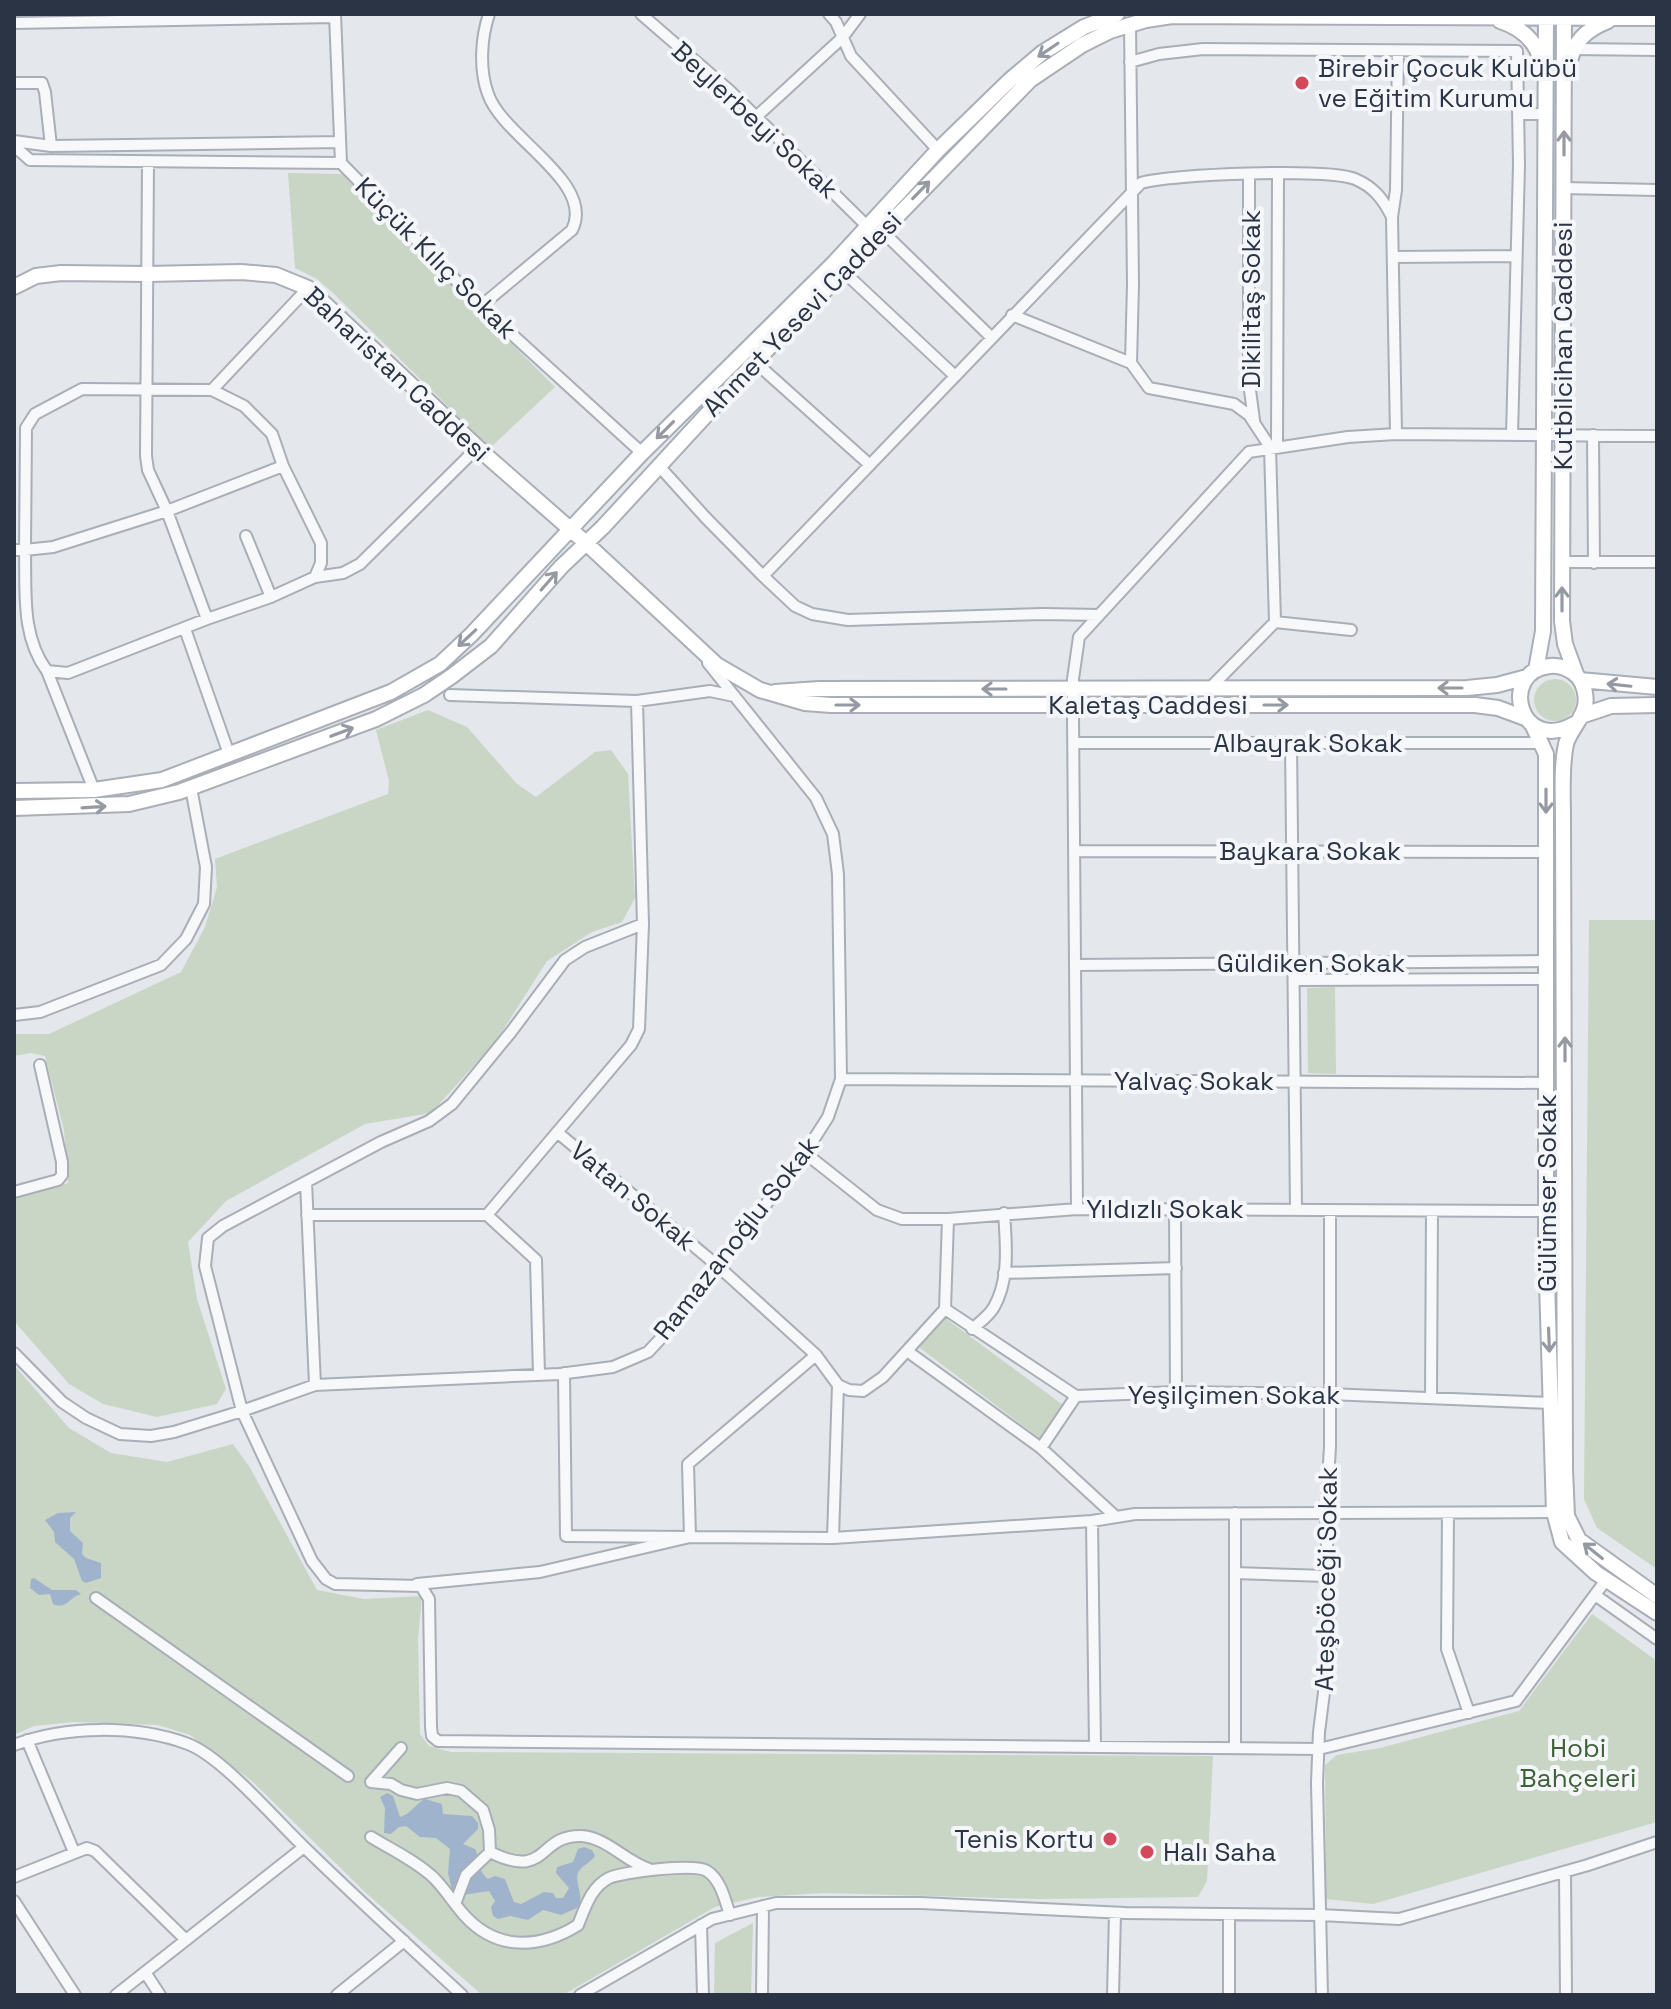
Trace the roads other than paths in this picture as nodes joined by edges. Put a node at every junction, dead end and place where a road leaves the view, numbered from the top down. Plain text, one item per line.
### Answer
1 (489, 14) edge
2 (641, 14) edge
3 (829, 14) edge
4 (860, 14) edge
5 (1117, 14) edge
6 (334, 16) edge
7 (1546, 16) edge
8 (1564, 16) edge
9 (1489, 18) junction
10 (1614, 18) junction
11 (1657, 18) edge
12 (1084, 20) edge
13 (14, 23) edge
14 (1130, 25) junction
15 (842, 38) junction
16 (1574, 49) junction
17 (1657, 50) edge
18 (1398, 51) junction
19 (1130, 62) junction
20 (14, 83) edge
21 (1546, 86) junction
22 (1564, 102) junction
23 (1518, 114) junction
24 (1546, 114) junction
25 (756, 117) junction
26 (340, 142) junction
27 (14, 143) edge
28 (51, 146) junction
29 (938, 150) junction
30 (148, 163) junction
31 (341, 163) junction
32 (1249, 175) junction
33 (1278, 175) junction
34 (1563, 188) junction
35 (1657, 190) edge
36 (1131, 191) junction
37 (1392, 217) junction
38 (875, 229) junction
39 (1516, 256) junction
40 (1393, 257) junction
41 (844, 272) junction
42 (147, 274) junction
43 (17, 280) edge
44 (308, 288) junction
45 (481, 306) junction
46 (1012, 315) junction
47 (991, 337) junction
48 (755, 362) junction
49 (1131, 363) junction
50 (955, 376) junction
51 (146, 390) junction
52 (212, 390) junction
53 (1254, 423) junction
54 (1396, 434) junction
55 (1512, 435) junction
56 (1546, 435) junction
57 (1563, 435) junction
58 (1593, 435) junction
59 (1657, 436) edge
60 (1274, 446) junction
61 (478, 447) junction
62 (642, 453) junction
63 (870, 465) junction
64 (283, 466) junction
65 (659, 466) junction
66 (167, 511) junction
67 (569, 530) junction
68 (246, 536) dead end
69 (586, 543) junction
70 (20, 550) edge
71 (1562, 562) junction
72 (1657, 562) edge
73 (1594, 563) junction
74 (763, 576) junction
75 (315, 577) junction
76 (271, 597) junction
77 (14, 607) edge
78 (26, 607) junction
79 (1099, 615) junction
80 (207, 619) junction
81 (1275, 622) junction
82 (185, 629) junction
83 (1351, 630) dead end
84 (694, 645) junction
85 (47, 671) junction
86 (1531, 674) junction
87 (1578, 678) junction
88 (1657, 687) edge
89 (1209, 689) junction
90 (1073, 690) junction
91 (771, 693) junction
92 (450, 695) dead end
93 (734, 696) junction
94 (637, 701) junction
95 (1073, 705) junction
96 (1657, 705) edge
97 (1578, 720) junction
98 (1529, 722) junction
99 (1074, 743) junction
100 (1291, 743) junction
101 (1542, 743) junction
102 (229, 754) junction
103 (191, 788) junction
104 (94, 790) junction
105 (14, 791) edge
106 (14, 808) edge
107 (1075, 851) junction
108 (1292, 851) junction
109 (1546, 852) junction
110 (643, 924) junction
111 (1546, 961) junction
112 (1294, 963) junction
113 (1075, 965) junction
114 (1546, 979) junction
115 (1294, 980) junction
116 (14, 1015) edge
117 (40, 1065) dead end
118 (841, 1079) junction
119 (1075, 1080) junction
120 (1295, 1081) junction
121 (1547, 1083) junction
122 (557, 1132) junction
123 (805, 1153) junction
124 (306, 1182) junction
125 (14, 1192) edge
126 (1077, 1209) junction
127 (1175, 1209) junction
128 (1296, 1209) junction
129 (1330, 1210) junction
130 (1432, 1211) junction
131 (1546, 1211) junction
132 (1004, 1213) junction
133 (307, 1215) junction
134 (487, 1215) junction
135 (948, 1219) junction
136 (719, 1267) junction
137 (1176, 1268) junction
138 (1004, 1273) junction
139 (945, 1309) junction
140 (972, 1329) junction
141 (907, 1351) junction
142 (14, 1353) edge
143 (816, 1355) junction
144 (564, 1373) junction
145 (539, 1375) junction
146 (315, 1385) junction
147 (838, 1385) junction
148 (1176, 1392) junction
149 (1328, 1394) junction
150 (1076, 1396) junction
151 (1431, 1398) junction
152 (1551, 1403) junction
153 (242, 1411) junction
154 (1041, 1448) junction
155 (1326, 1512) junction
156 (1554, 1512) junction
157 (1235, 1513) junction
158 (1448, 1513) junction
159 (1116, 1517) junction
160 (1092, 1521) junction
161 (690, 1537) junction
162 (833, 1538) junction
163 (1235, 1573) junction
164 (1327, 1576) junction
165 (1606, 1580) junction
166 (403, 1585) junction
167 (1595, 1595) junction
168 (1657, 1596) edge
169 (96, 1598) dead end
170 (1657, 1613) edge
171 (1657, 1639) edge
172 (1469, 1713) junction
173 (27, 1740) junction
174 (14, 1745) edge
175 (1095, 1746) junction
176 (401, 1748) dead end
177 (1235, 1748) junction
178 (1319, 1749) junction
179 (348, 1776) dead end
180 (371, 1837) dead end
181 (1657, 1842) edge
182 (304, 1847) junction
183 (74, 1852) junction
184 (490, 1852) junction
185 (654, 1871) junction
186 (1565, 1872) junction
187 (14, 1877) edge
188 (456, 1900) junction
189 (14, 1901) edge
190 (763, 1906) junction
191 (1115, 1913) junction
192 (1229, 1914) junction
193 (730, 1915) junction
194 (1320, 1915) junction
195 (701, 1925) junction
196 (186, 1940) junction
197 (404, 1941) junction
198 (145, 1972) junction
199 (75, 1995) edge
200 (116, 1995) edge
201 (160, 1995) edge
202 (337, 1995) edge
203 (462, 1995) edge
204 (580, 1995) edge
205 (703, 1995) edge
206 (762, 1995) edge
207 (1113, 1995) edge
208 (1229, 1995) edge
209 (1322, 1995) edge
210 (1566, 1995) edge

1 - 45 street
2 - 25 street, Beylerbeyi Sokak
3 - 15 street
4 - 15 street
5 - 12 street, Ahmet Yesevi Caddesi
6 - 13 street
6 - 26 street, Küçük Kılıç Sokak
7 - 8 street, Ahmet Yesevi Caddesi
7 - 9 street, Ahmet Yesevi Caddesi
7 - 21 street, Kutbilcihan Caddesi
8 - 10 street, Ahmet Yesevi Caddesi
8 - 22 street, Kutbilcihan Caddesi
9 - 14 street, Ahmet Yesevi Caddesi
9 - 21 street
10 - 11 street, Ahmet Yesevi Caddesi
10 - 16 street
12 -> 29 street, Ahmet Yesevi Caddesi
14 - 19 street
38 -> 14 street, Ahmet Yesevi Caddesi
15 - 25 street
15 - 29 street
16 - 17 street
16 - 22 street
18 - 19 street
18 - 23 street
18 - 37 street
19 - 36 street
20 - 28 street
21 - 24 street, Kutbilcihan Caddesi
34 -> 22 street, Kutbilcihan Caddesi
23 - 24 street
23 - 39 street
24 - 56 street, Kutbilcihan Caddesi
25 - 38 street, Beylerbeyi Sokak
26 - 28 street
26 - 31 street, Küçük Kılıç Sokak
27 - 28 street
27 - 30 street
29 - 38 street, Ahmet Yesevi Caddesi
30 - 31 street
30 - 42 street
31 - 45 street, Küçük Kılıç Sokak
32 - 33 street
32 - 36 street
32 - 53 street, Dikilitaş Sokak
33 - 37 street
33 - 60 street
34 - 35 street
34 - 57 street, Kutbilcihan Caddesi
36 - 46 street
36 - 49 street
37 - 40 street
38 - 41 street, Ahmet Yesevi Caddesi
38 - 47 street, Beylerbeyi Sokak
38 -> 62 street, Ahmet Yesevi Caddesi
39 - 40 street
39 - 55 street
40 - 54 street
41 - 48 street, Ahmet Yesevi Caddesi
41 - 50 street
42 - 43 street, Baharistan Caddesi
42 - 44 street, Baharistan Caddesi
42 - 51 street
44 - 52 street
44 - 61 street, Baharistan Caddesi
45 - 62 street, Küçük Kılıç Sokak
46 - 47 street
46 - 49 street
47 - 50 street
48 - 63 street
48 - 65 street, Ahmet Yesevi Caddesi
49 - 53 street
50 - 63 street
51 - 52 street
51 - 66 street
51 - 70 street
52 - 64 street
53 - 60 street
54 - 55 street
54 - 60 street
55 - 56 street
56 - 57 street
56 - 86 street, Kutbilcihan Caddesi
57 - 58 street
57 - 71 street, Kutbilcihan Caddesi
58 - 59 street
58 - 73 street
60 - 79 street
60 - 81 street
61 - 67 street, Baharistan Caddesi
61 - 75 street
62 - 67 street, Ahmet Yesevi Caddesi
63 - 74 street
64 - 66 street
64 - 75 street
65 - 69 street, Ahmet Yesevi Caddesi
65 - 74 street
66 - 70 street
66 - 80 street
67 - 69 street, Kaletaş Caddesi
67 -> 102 street, Ahmet Yesevi Caddesi
68 - 76 street
69 - 84 street, Kaletaş Caddesi
103 -> 69 street, Ahmet Yesevi Caddesi
70 - 78 street
71 - 73 street
87 -> 71 street, Kutbilcihan Caddesi
72 - 73 street
74 - 79 street
75 - 76 street
76 - 80 street
77 - 78 street
78 - 85 street
79 - 90 street
80 - 82 street
81 - 83 street
81 - 89 street
82 - 85 street
82 - 102 street
84 - 91 street, Kaletaş Caddesi
84 - 93 street, Ramazanoğlu Sokak
85 - 104 street
86 - 87 street
86 -> 89 street, Kaletaş Caddesi
86 - 98 street
88 -> 87 street
87 - 97 street
89 - 90 street, Kaletaş Caddesi
90 -> 91 street, Kaletaş Caddesi
90 - 95 street
91 -> 95 street, Kaletaş Caddesi
92 - 94 street
93 - 94 street
93 - 118 street, Ramazanoğlu Sokak
94 - 110 street
95 -> 98 street, Kaletaş Caddesi
95 - 99 street
96 - 97 street
97 - 98 street
168 -> 97 street
98 - 101 street, Gülümser Sokak
99 - 100 street, Albayrak Sokak
99 - 107 street
100 - 101 street, Albayrak Sokak
100 - 108 street
101 -> 109 street, Gülümser Sokak
102 - 104 street, Ahmet Yesevi Caddesi
106 -> 103 street, Ahmet Yesevi Caddesi
103 - 116 street
104 - 105 street, Ahmet Yesevi Caddesi
107 - 108 street, Baykara Sokak
107 - 113 street
108 - 109 street, Baykara Sokak
108 - 112 street
109 - 111 street, Gülümser Sokak
110 - 122 street
110 - 124 street
111 - 112 street, Güldiken Sokak
111 - 114 street, Gülümser Sokak
112 - 113 street, Güldiken Sokak
112 - 115 street
113 - 119 street
114 - 115 street
114 - 121 street, Gülümser Sokak
115 - 120 street
117 - 125 street
118 - 119 street, Yalvaç Sokak
118 - 123 street, Ramazanoğlu Sokak
119 - 120 street, Yalvaç Sokak
119 - 126 street
120 - 121 street, Yalvaç Sokak
120 - 128 street
121 - 131 street, Gülümser Sokak
122 - 134 street
122 - 136 street, Vatan Sokak
123 - 135 street, Yıldızlı Sokak
123 - 136 street, Ramazanoğlu Sokak
124 - 133 street
124 - 153 street
126 - 127 street, Yıldızlı Sokak
126 - 132 street, Yıldızlı Sokak
127 - 128 street, Yıldızlı Sokak
127 - 137 street
128 - 129 street, Yıldızlı Sokak
129 - 130 street, Yıldızlı Sokak
129 - 149 street, Ateşböceği Sokak
130 - 131 street, Yıldızlı Sokak
130 - 151 street
131 -> 152 street, Gülümser Sokak
132 - 135 street, Yıldızlı Sokak
132 - 138 street
133 - 134 street
133 - 146 street
134 - 145 street
135 - 139 street
136 - 143 street, Vatan Sokak
136 - 144 street, Ramazanoğlu Sokak
137 - 138 street
137 - 148 street
138 - 140 street
139 - 140 street
139 - 141 street
140 - 150 street
141 - 147 street
141 - 154 street
142 - 153 street, Ramazanoğlu Sokak
143 - 147 street, Vatan Sokak
143 - 161 street
144 - 145 street, Ramazanoğlu Sokak
144 - 161 street
145 - 146 street, Ramazanoğlu Sokak
146 - 153 street, Ramazanoğlu Sokak
147 - 162 street
148 - 149 street, Yeşilçimen Sokak
148 - 150 street, Yeşilçimen Sokak
149 - 151 street, Yeşilçimen Sokak
149 - 155 street, Ateşböceği Sokak
150 - 154 street
151 - 152 street, Yeşilçimen Sokak
152 - 156 street, Gülümser Sokak
153 - 166 street
154 - 159 street
155 - 157 street
155 - 158 street
155 - 164 street, Ateşböceği Sokak
156 - 158 street
156 - 165 street, Gülümser Sokak
157 - 159 street
157 - 163 street
158 - 172 street
159 - 160 street
160 - 162 street
160 - 175 street
161 - 162 street
161 - 166 street
163 - 164 street
163 - 177 street
164 - 178 street, Ateşböceği Sokak
165 - 167 street
165 - 170 street, Gülümser Sokak
166 - 175 street
167 - 171 street
167 - 172 street
169 - 179 street
172 - 178 street
173 - 174 street
173 - 182 street
173 - 183 street
175 - 177 street
176 - 184 street
177 - 178 street
178 - 194 street, Ateşböceği Sokak
180 - 188 street
181 - 186 street
182 - 196 street
182 - 197 street
183 - 187 street
183 - 196 street
184 - 185 street
184 - 188 street
185 - 188 street
185 - 193 street
186 - 194 street
186 - 210 street
189 - 199 street
190 - 191 street
190 - 193 street
190 - 206 street
191 - 192 street
191 - 207 street
192 - 194 street
192 - 208 street
193 - 195 street
194 - 209 street, Ateşböceği Sokak
195 - 204 street
195 - 205 street
196 - 198 street
197 - 202 street
197 - 203 street
198 - 200 street
198 - 201 street

